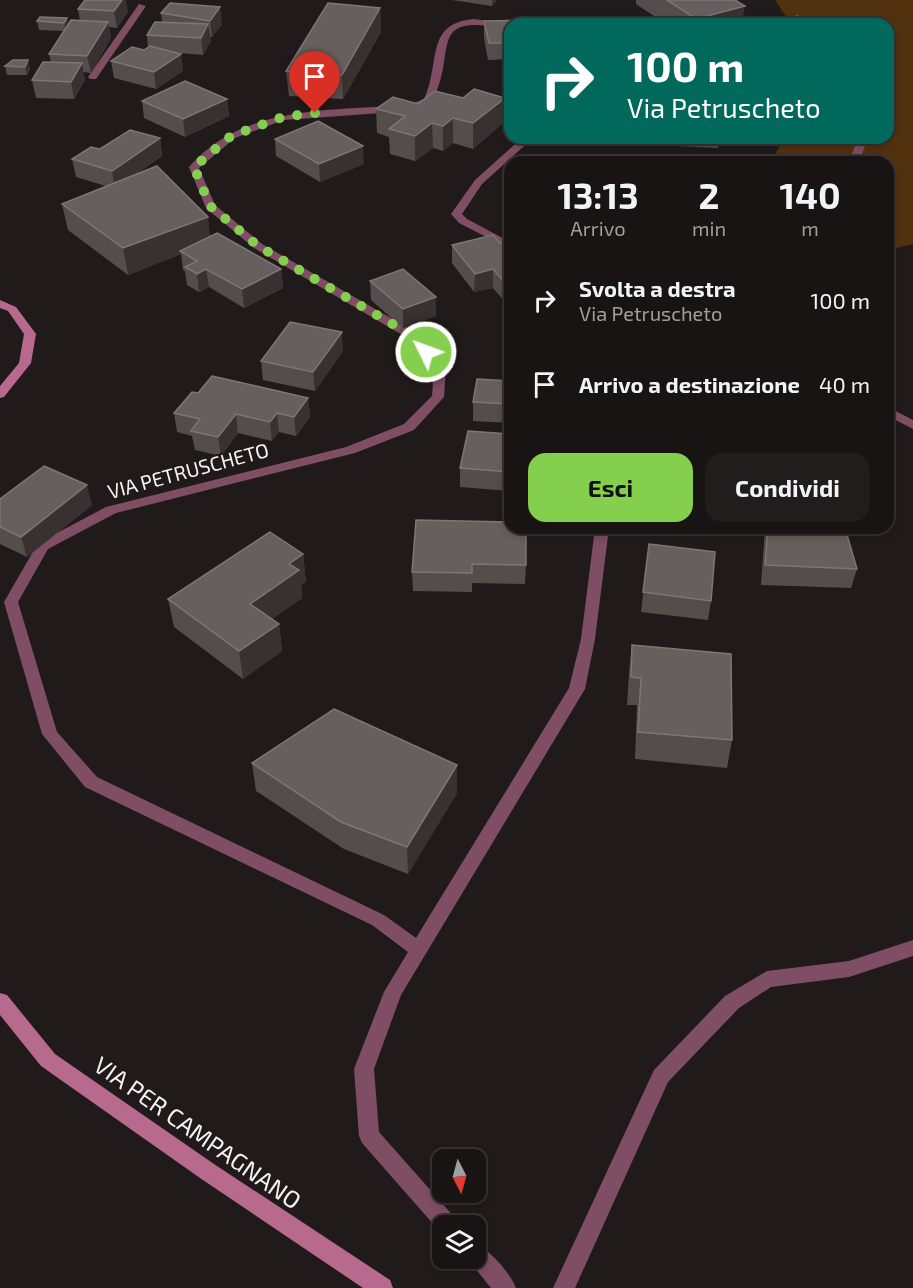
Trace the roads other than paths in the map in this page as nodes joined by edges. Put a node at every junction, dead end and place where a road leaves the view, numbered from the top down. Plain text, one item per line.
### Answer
1 (142, 6) dead end
2 (504, 26) edge
3 (93, 77) dead end
4 (520, 144) edge
5 (506, 156) edge
6 (504, 158) edge
7 (504, 243) edge
8 (0, 303) edge
9 (0, 394) edge
10 (894, 414) edge
11 (913, 425) edge
12 (601, 534) edge
13 (913, 948) edge
14 (419, 950) junction
15 (0, 1001) edge
16 (439, 1215) edge
17 (486, 1266) edge
18 (382, 1288) edge
19 (505, 1288) edge
20 (564, 1288) edge

1 - 3 street
2 - 14 street, VIA PETRUSCHETO
4 - 5 street
6 - 7 street
8 - 9 street
10 - 11 street
12 - 14 street
13 - 20 street
14 - 16 street
15 - 18 street, VIA PER CAMPAGNANO
17 - 19 street

